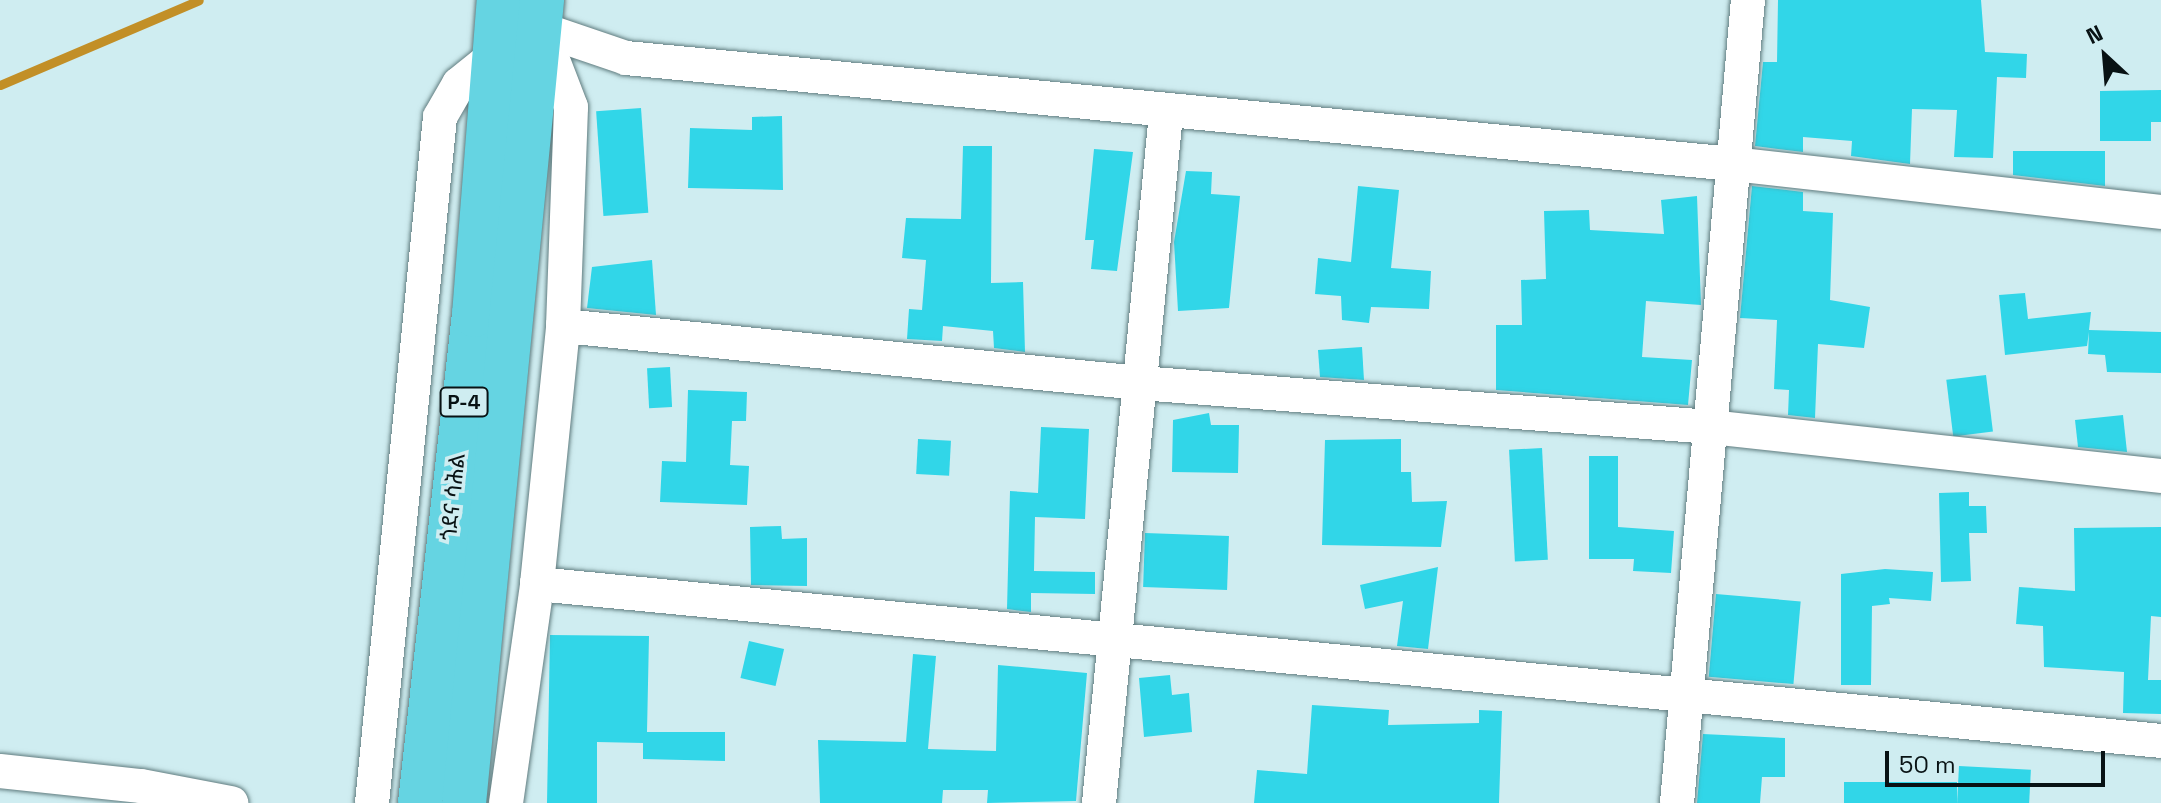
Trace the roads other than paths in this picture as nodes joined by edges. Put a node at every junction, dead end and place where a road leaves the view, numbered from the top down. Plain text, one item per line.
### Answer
1 (1748, 0) edge
2 (541, 14) edge
3 (496, 28) edge
4 (1166, 114) junction
5 (1733, 164) junction
6 (2161, 212) edge
7 (563, 326) junction
8 (1140, 383) junction
9 (1710, 427) junction
10 (2161, 476) edge
11 (537, 584) junction
12 (1113, 643) junction
13 (1687, 695) junction
14 (2161, 741) edge
15 (0, 771) edge
16 (231, 803) edge
17 (372, 803) edge
18 (420, 803) edge
19 (464, 803) edge
20 (506, 803) edge
21 (1099, 803) edge
22 (1677, 803) edge

1 - 5 street
2 - 3 street
2 - 4 street
2 - 7 street
2 - 19 highway, ጎደና ሳሕል / P-4
3 - 17 street
3 - 18 highway, ጎደና ሳሕል / P-4
4 - 5 street
4 - 8 street
5 - 6 street
5 - 9 street
7 - 8 street
7 - 11 street
8 - 9 street
8 - 12 street
9 - 10 street
9 - 13 street
11 - 12 street
11 - 20 street
12 - 13 street
12 - 21 street
13 - 14 street
13 - 22 street
15 - 16 street

